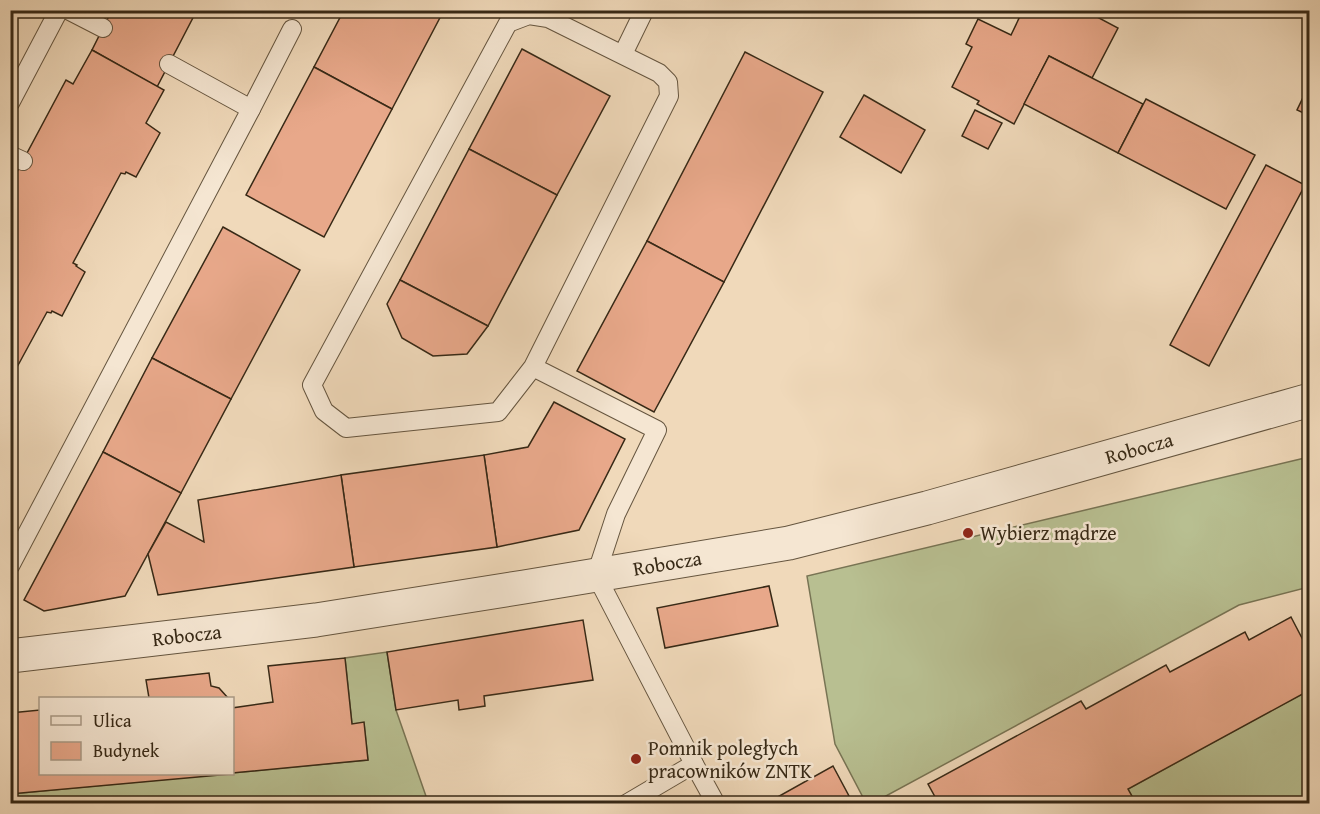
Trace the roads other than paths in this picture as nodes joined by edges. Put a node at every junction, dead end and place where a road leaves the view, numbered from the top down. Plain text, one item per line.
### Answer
1 (59, 10) edge
2 (68, 10) edge
3 (642, 10) edge
4 (103, 28) dead end
5 (292, 29) dead end
6 (623, 54) junction
7 (169, 64) dead end
8 (10, 103) edge
9 (251, 109) junction
10 (533, 368) junction
11 (1310, 400) edge
12 (10, 566) edge
13 (596, 575) junction
14 (10, 656) edge
15 (694, 764) junction
16 (626, 804) edge
17 (716, 804) edge

1 - 8 lane
2 - 4 lane
3 - 6 lane
5 - 9 lane
6 - 10 lane
6 - 10 lane
7 - 9 lane
9 - 12 lane
10 - 13 lane
11 - 13 street, Robocza
13 - 14 street, Robocza
13 - 15 lane
15 - 16 lane
15 - 17 lane

